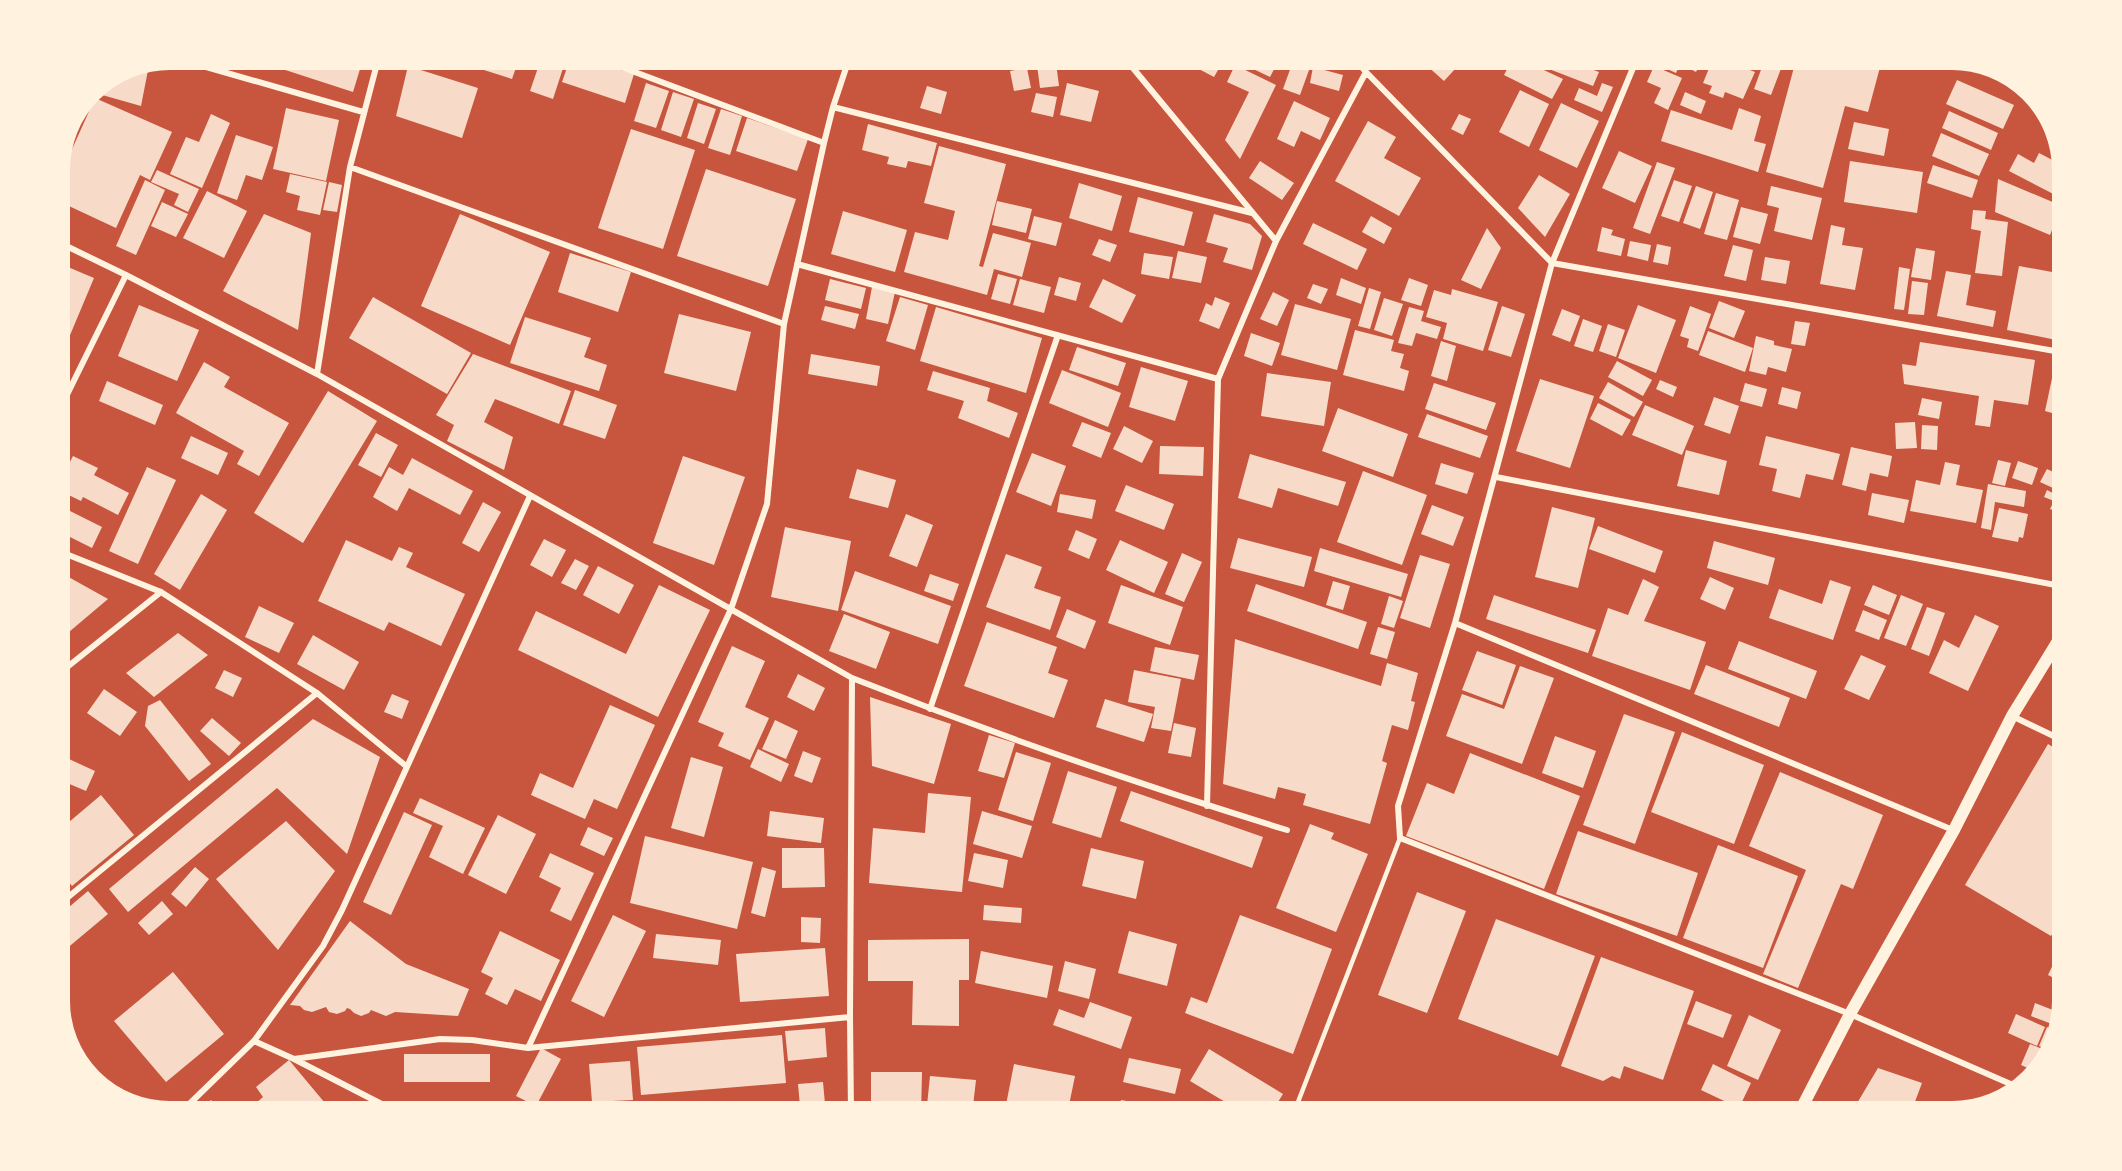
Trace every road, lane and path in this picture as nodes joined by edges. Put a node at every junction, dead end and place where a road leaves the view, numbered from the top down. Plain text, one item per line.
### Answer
1 (203, 66) edge
2 (376, 66) edge
3 (619, 66) edge
4 (847, 66) edge
5 (1131, 66) edge
6 (1361, 66) edge
7 (1634, 66) edge
8 (1366, 72) junction
9 (833, 107) junction
10 (363, 112) junction
11 (824, 143) junction
12 (350, 167) junction
13 (1252, 213) junction
14 (1276, 241) junction
15 (66, 246) edge
16 (1551, 263) junction
17 (797, 264) junction
18 (126, 275) junction
19 (784, 324) junction
20 (1058, 335) junction
21 (2056, 350) edge
22 (317, 374) junction
23 (1218, 379) junction
24 (66, 397) edge
25 (1496, 477) junction
26 (530, 496) junction
27 (66, 554) edge
28 (2056, 585) edge
29 (161, 592) junction
30 (731, 609) junction
31 (1455, 623) junction
32 (2056, 644) edge
33 (66, 668) edge
34 (852, 678) junction
35 (317, 693) junction
36 (930, 709) junction
37 (2012, 716) junction
38 (2056, 737) edge
39 (406, 765) junction
40 (1207, 806) junction
41 (1287, 830) dead end
42 (1954, 831) junction
43 (1400, 838) junction
44 (66, 899) edge
45 (1850, 1014) junction
46 (850, 1017) junction
47 (254, 1041) junction
48 (528, 1048) junction
49 (294, 1059) junction
50 (2013, 1085) edge
51 (189, 1105) edge
52 (382, 1105) edge
53 (851, 1105) edge
54 (1297, 1105) edge
55 (1804, 1105) edge

1 - 10 street
2 - 10 street
3 - 11 street
4 - 9 street
5 - 13 street
6 - 8 street
7 - 16 street
8 - 14 street
8 - 16 street
9 - 11 street
9 - 13 street
10 - 12 street
11 - 17 street
12 - 19 street
12 - 22 street
13 - 14 street
14 - 23 street
15 - 18 street
16 - 21 street
16 - 25 street
17 - 19 street
17 - 20 street
18 - 22 street
18 - 24 street
19 - 30 street
20 - 23 street
20 - 36 street
22 - 26 street
23 - 40 street
25 - 28 street
25 - 31 street
26 - 30 street
26 - 39 street
27 - 29 street
29 - 33 street
29 - 35 street
30 - 34 street
30 - 48 street
31 - 42 street
31 - 43 street
32 - 37 main road
34 - 36 street
34 - 46 street
35 - 39 street
35 - 44 street
36 - 40 street
37 - 38 street
37 - 42 main road
39 - 47 street
40 - 41 street
42 - 45 main road
43 - 45 street
43 - 54 lane
45 - 50 street
45 - 55 main road
46 - 48 street
46 - 53 street
47 - 49 street
47 - 51 street
48 - 49 street
49 - 52 street

